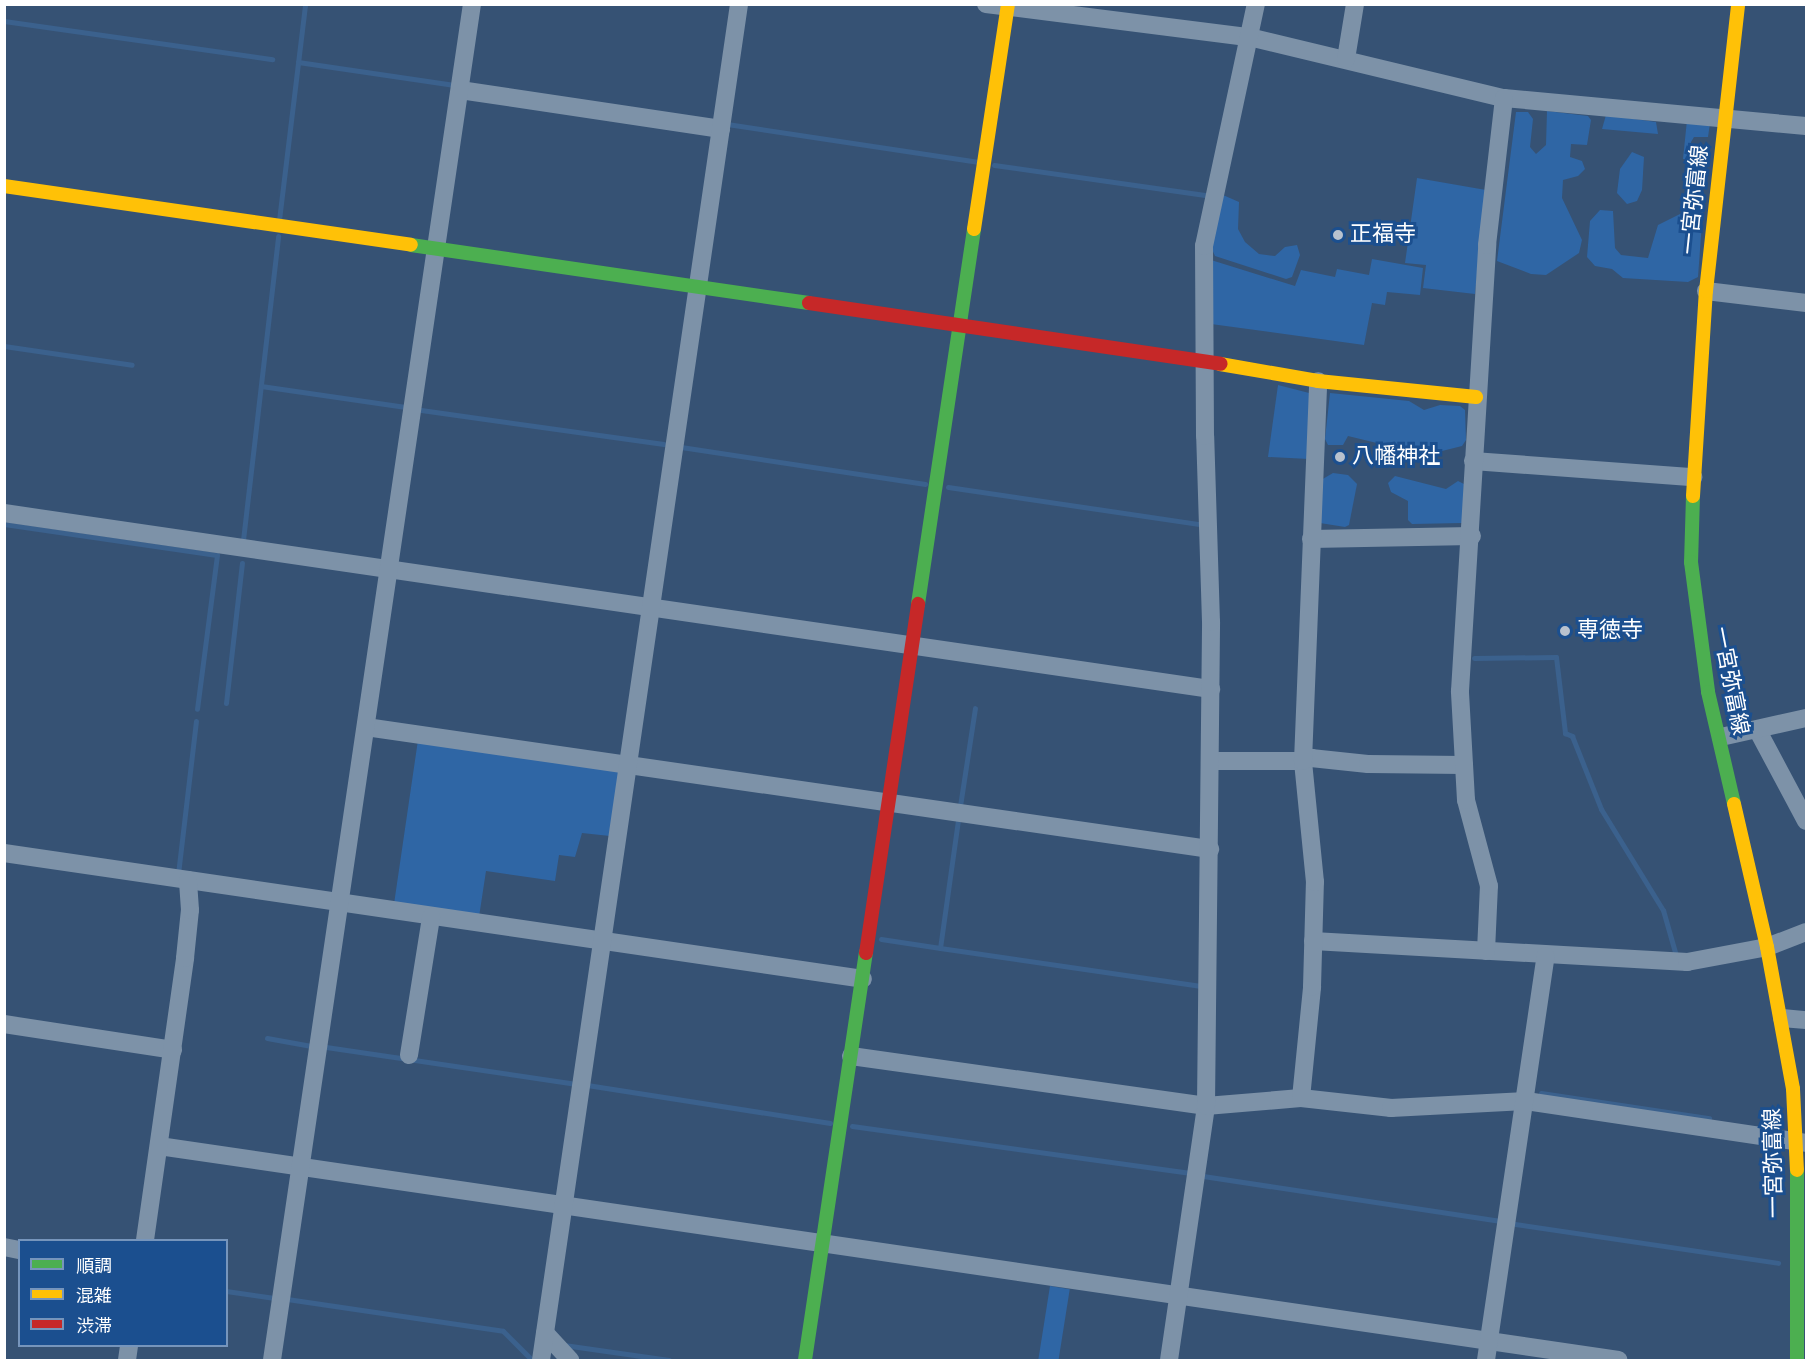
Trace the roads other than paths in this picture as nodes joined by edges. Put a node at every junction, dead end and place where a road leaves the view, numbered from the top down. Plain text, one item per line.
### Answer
1 (472, 4) edge
2 (739, 4) edge
3 (986, 4) edge
4 (1256, 4) edge
5 (1355, 4) edge
6 (1738, 4) edge
7 (1009, 5) edge
8 (1249, 37) junction
9 (1346, 59) junction
10 (460, 90) junction
11 (1504, 98) junction
12 (1725, 119) junction
13 (1806, 126) edge
14 (721, 129) junction
15 (4, 186) edge
16 (438, 247) junction
17 (698, 286) junction
18 (1706, 291) junction
19 (1806, 303) edge
20 (960, 326) junction
21 (1206, 361) junction
22 (1318, 381) junction
23 (1476, 397) junction
24 (1473, 461) junction
25 (1693, 477) junction
26 (4, 513) edge
27 (1472, 536) junction
28 (1311, 538) junction
29 (389, 569) junction
30 (651, 607) junction
31 (912, 646) junction
32 (1211, 689) junction
33 (1806, 718) edge
34 (366, 727) junction
35 (1758, 731) junction
36 (1721, 737) junction
37 (1210, 761) junction
38 (1303, 761) junction
39 (1464, 765) junction
40 (627, 766) junction
41 (889, 804) junction
42 (1806, 821) edge
43 (1210, 849) junction
44 (4, 853) edge
45 (196, 881) junction
46 (342, 902) junction
47 (431, 917) junction
48 (1806, 932) edge
49 (1313, 941) junction
50 (602, 942) junction
51 (1767, 947) junction
52 (1486, 951) junction
53 (1546, 956) junction
54 (863, 979) junction
55 (1782, 1018) junction
56 (1806, 1020) edge
57 (4, 1024) edge
58 (173, 1050) junction
59 (409, 1055) dead end
60 (852, 1056) junction
61 (1301, 1098) junction
62 (1526, 1101) junction
63 (1206, 1106) junction
64 (1802, 1141) edge
65 (159, 1146) junction
66 (300, 1166) junction
67 (563, 1204) junction
68 (145, 1239) edge
69 (824, 1241) junction
70 (1178, 1296) junction
71 (545, 1333) junction
72 (1489, 1342) junction
73 (272, 1360) edge
74 (541, 1360) edge
75 (570, 1360) edge
76 (805, 1360) edge
77 (1168, 1360) edge
78 (1486, 1360) edge
79 (1614, 1360) edge
80 (1797, 1360) edge

1 - 10 street
2 - 14 street
3 - 7 street
4 - 8 street
5 - 9 street
6 - 12 street, 一宮弥富線
7 - 8 street
7 - 20 street
8 - 9 street
8 - 21 street
9 - 11 street
10 - 14 street
10 - 16 street
11 - 12 street
11 - 23 street
12 - 13 street
12 - 18 street, 一宮弥富線
14 - 17 street
15 - 16 street
16 - 17 street
16 - 29 street
17 - 20 street
17 - 30 street
18 - 19 street
18 - 25 street, 一宮弥富線
20 - 21 street
20 - 31 street
21 - 22 street
21 - 32 street
22 - 23 street
22 - 28 street
23 - 24 street
24 - 25 street
24 - 27 street
25 - 36 street, 一宮弥富線
26 - 29 street
27 - 28 street
27 - 39 street
28 - 38 street
29 - 30 street
29 - 34 street
30 - 31 street
30 - 40 street
31 - 32 street
31 - 41 street
32 - 37 street
33 - 35 street
34 - 40 street
34 - 46 street
35 - 36 street
35 - 42 street
36 - 51 street, 一宮弥富線
37 - 38 street
37 - 43 street
38 - 39 street
38 - 49 street
39 - 52 street
40 - 41 street
40 - 50 street
41 - 43 street
41 - 54 street
43 - 63 street
44 - 45 street
45 - 46 street
45 - 58 street
46 - 47 street
46 - 66 street
47 - 50 street
47 - 59 street
48 - 51 street
49 - 52 street
49 - 61 street
50 - 54 street
50 - 67 street
51 - 53 street
51 - 55 street, 一宮弥富線
52 - 53 street
53 - 62 street
54 - 60 street
55 - 56 street
55 - 64 street, 一宮弥富線
57 - 58 street
58 - 65 street
60 - 63 street
60 - 69 street
61 - 62 street
61 - 63 street
62 - 64 street
62 - 72 street
63 - 70 street
64 - 80 street, 一宮弥富線
65 - 66 street
65 - 68 street
66 - 67 street
66 - 73 street
67 - 69 street
67 - 71 street
69 - 70 street
69 - 76 street
70 - 72 street
70 - 77 street
71 - 74 street
71 - 75 street
72 - 78 street
72 - 79 street

